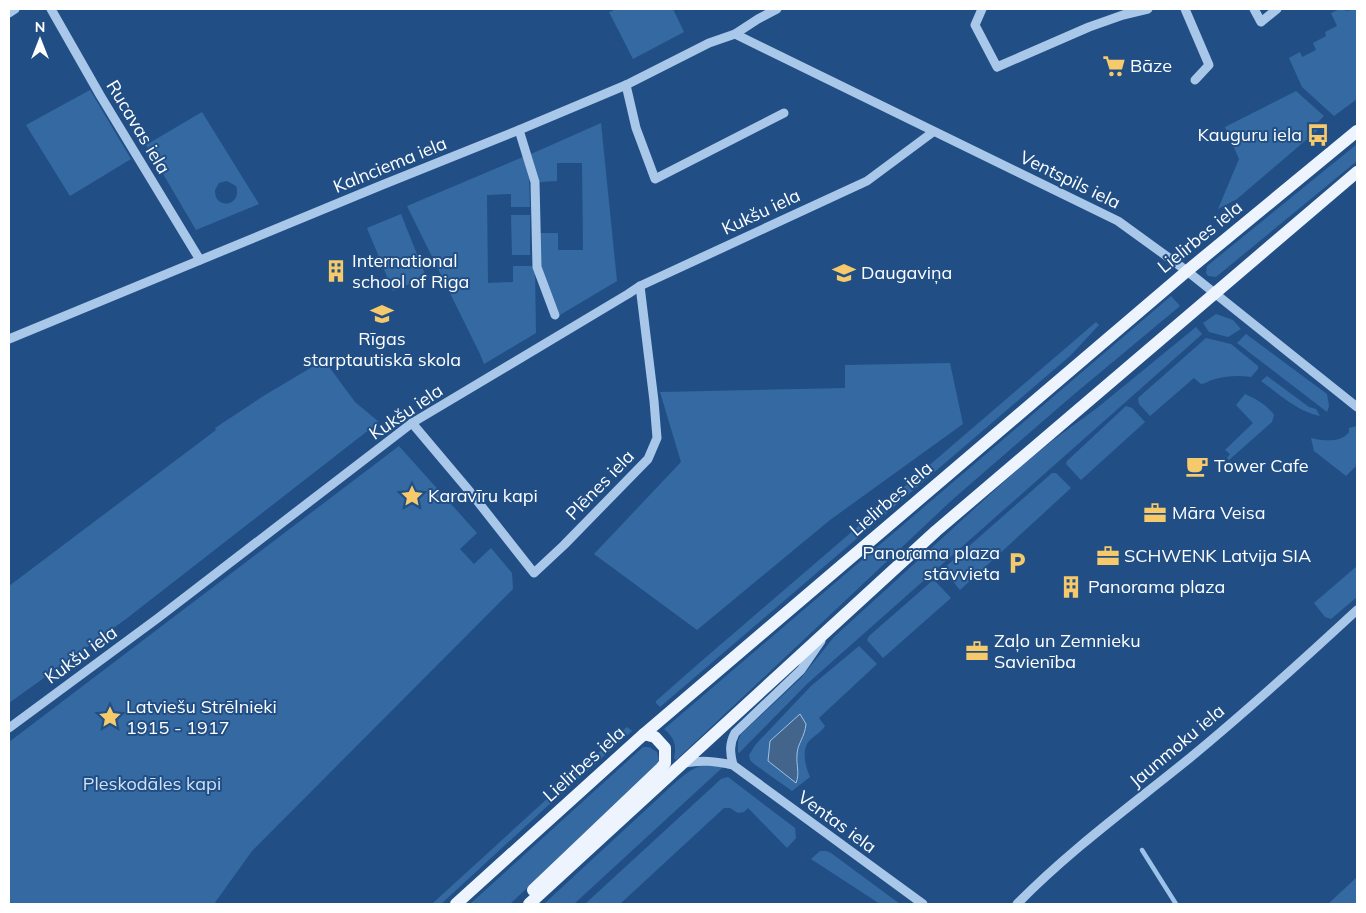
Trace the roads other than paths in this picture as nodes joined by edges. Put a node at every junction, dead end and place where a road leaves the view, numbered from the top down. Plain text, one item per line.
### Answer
1 (15, 9) edge
2 (51, 9) edge
3 (777, 9) edge
4 (982, 9) edge
5 (1148, 9) edge
6 (1185, 9) edge
7 (1254, 9) edge
8 (1277, 9) edge
9 (9, 13) edge
10 (736, 34) junction
11 (1195, 80) dead end
12 (626, 85) junction
13 (784, 114) dead end
14 (519, 130) junction
15 (1357, 131) edge
16 (934, 132) junction
17 (1357, 172) edge
18 (200, 260) junction
19 (1187, 270) junction
20 (640, 286) junction
21 (1215, 294) junction
22 (555, 316) dead end
23 (9, 339) edge
24 (1357, 407) edge
25 (412, 423) junction
26 (1357, 610) edge
27 (828, 630) junction
28 (9, 728) edge
29 (644, 734) junction
30 (684, 764) junction
31 (733, 765) junction
32 (456, 904) edge
33 (523, 904) edge
34 (529, 904) edge
35 (923, 904) edge
36 (1017, 904) edge

1 - 9 street
2 - 18 street, Rucavas iela
3 - 10 street, Kalnciema iela
4 - 5 street
6 - 11 street
7 - 8 street
10 - 12 street, Kalnciema iela
10 - 16 street, Ventspils iela
12 - 13 street
12 - 14 street, Kalnciema iela
14 - 18 street, Kalnciema iela
14 - 22 street
15 - 19 main road, Lielirbes iela
16 - 19 street, Ventspils iela
16 - 20 street, Kukšu iela
17 - 21 main road
18 - 23 street, Kalnciema iela
19 - 21 street, Ventspils iela
19 - 29 main road, Lielirbes iela
20 - 25 street, Kukšu iela
20 - 25 street, Plēnes iela
21 - 24 street, Ventspils iela
21 - 27 main road
25 - 28 street, Kukšu iela
26 - 36 street, Jaunmoku iela
27 - 30 main road
27 - 31 street
29 - 32 main road, Lielirbes iela
29 - 33 main road
30 - 31 street, Ventas iela
30 - 34 main road
31 - 35 street, Ventas iela

